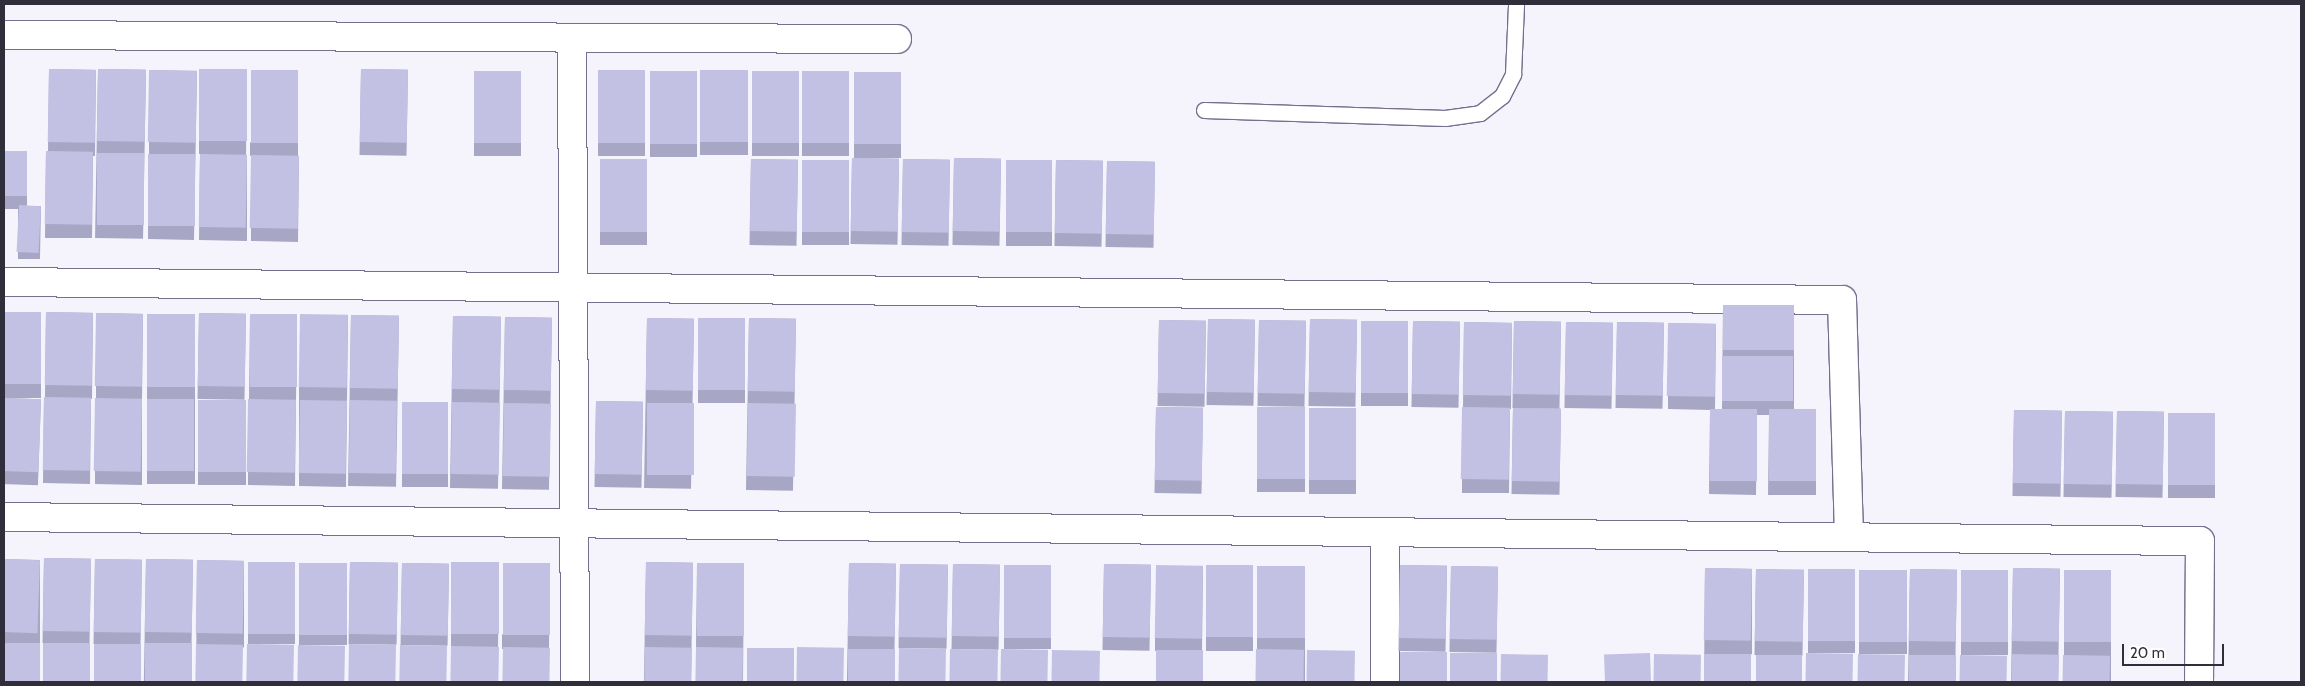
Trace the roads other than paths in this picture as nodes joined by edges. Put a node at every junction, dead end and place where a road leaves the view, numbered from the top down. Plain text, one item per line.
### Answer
1 (1516, 4) edge
2 (4, 34) edge
3 (572, 38) junction
4 (897, 39) dead end
5 (1204, 110) dead end
6 (4, 282) edge
7 (573, 288) junction
8 (4, 517) edge
9 (574, 523) junction
10 (1385, 532) junction
11 (1849, 537) junction
12 (574, 682) edge
13 (1385, 682) edge
14 (2199, 682) edge

1 - 5 lane
2 - 3 street
3 - 4 street
3 - 7 street
6 - 7 street
7 - 9 street
7 - 11 street
8 - 9 street
9 - 10 street
9 - 12 street
10 - 11 street
10 - 13 street
11 - 14 street

